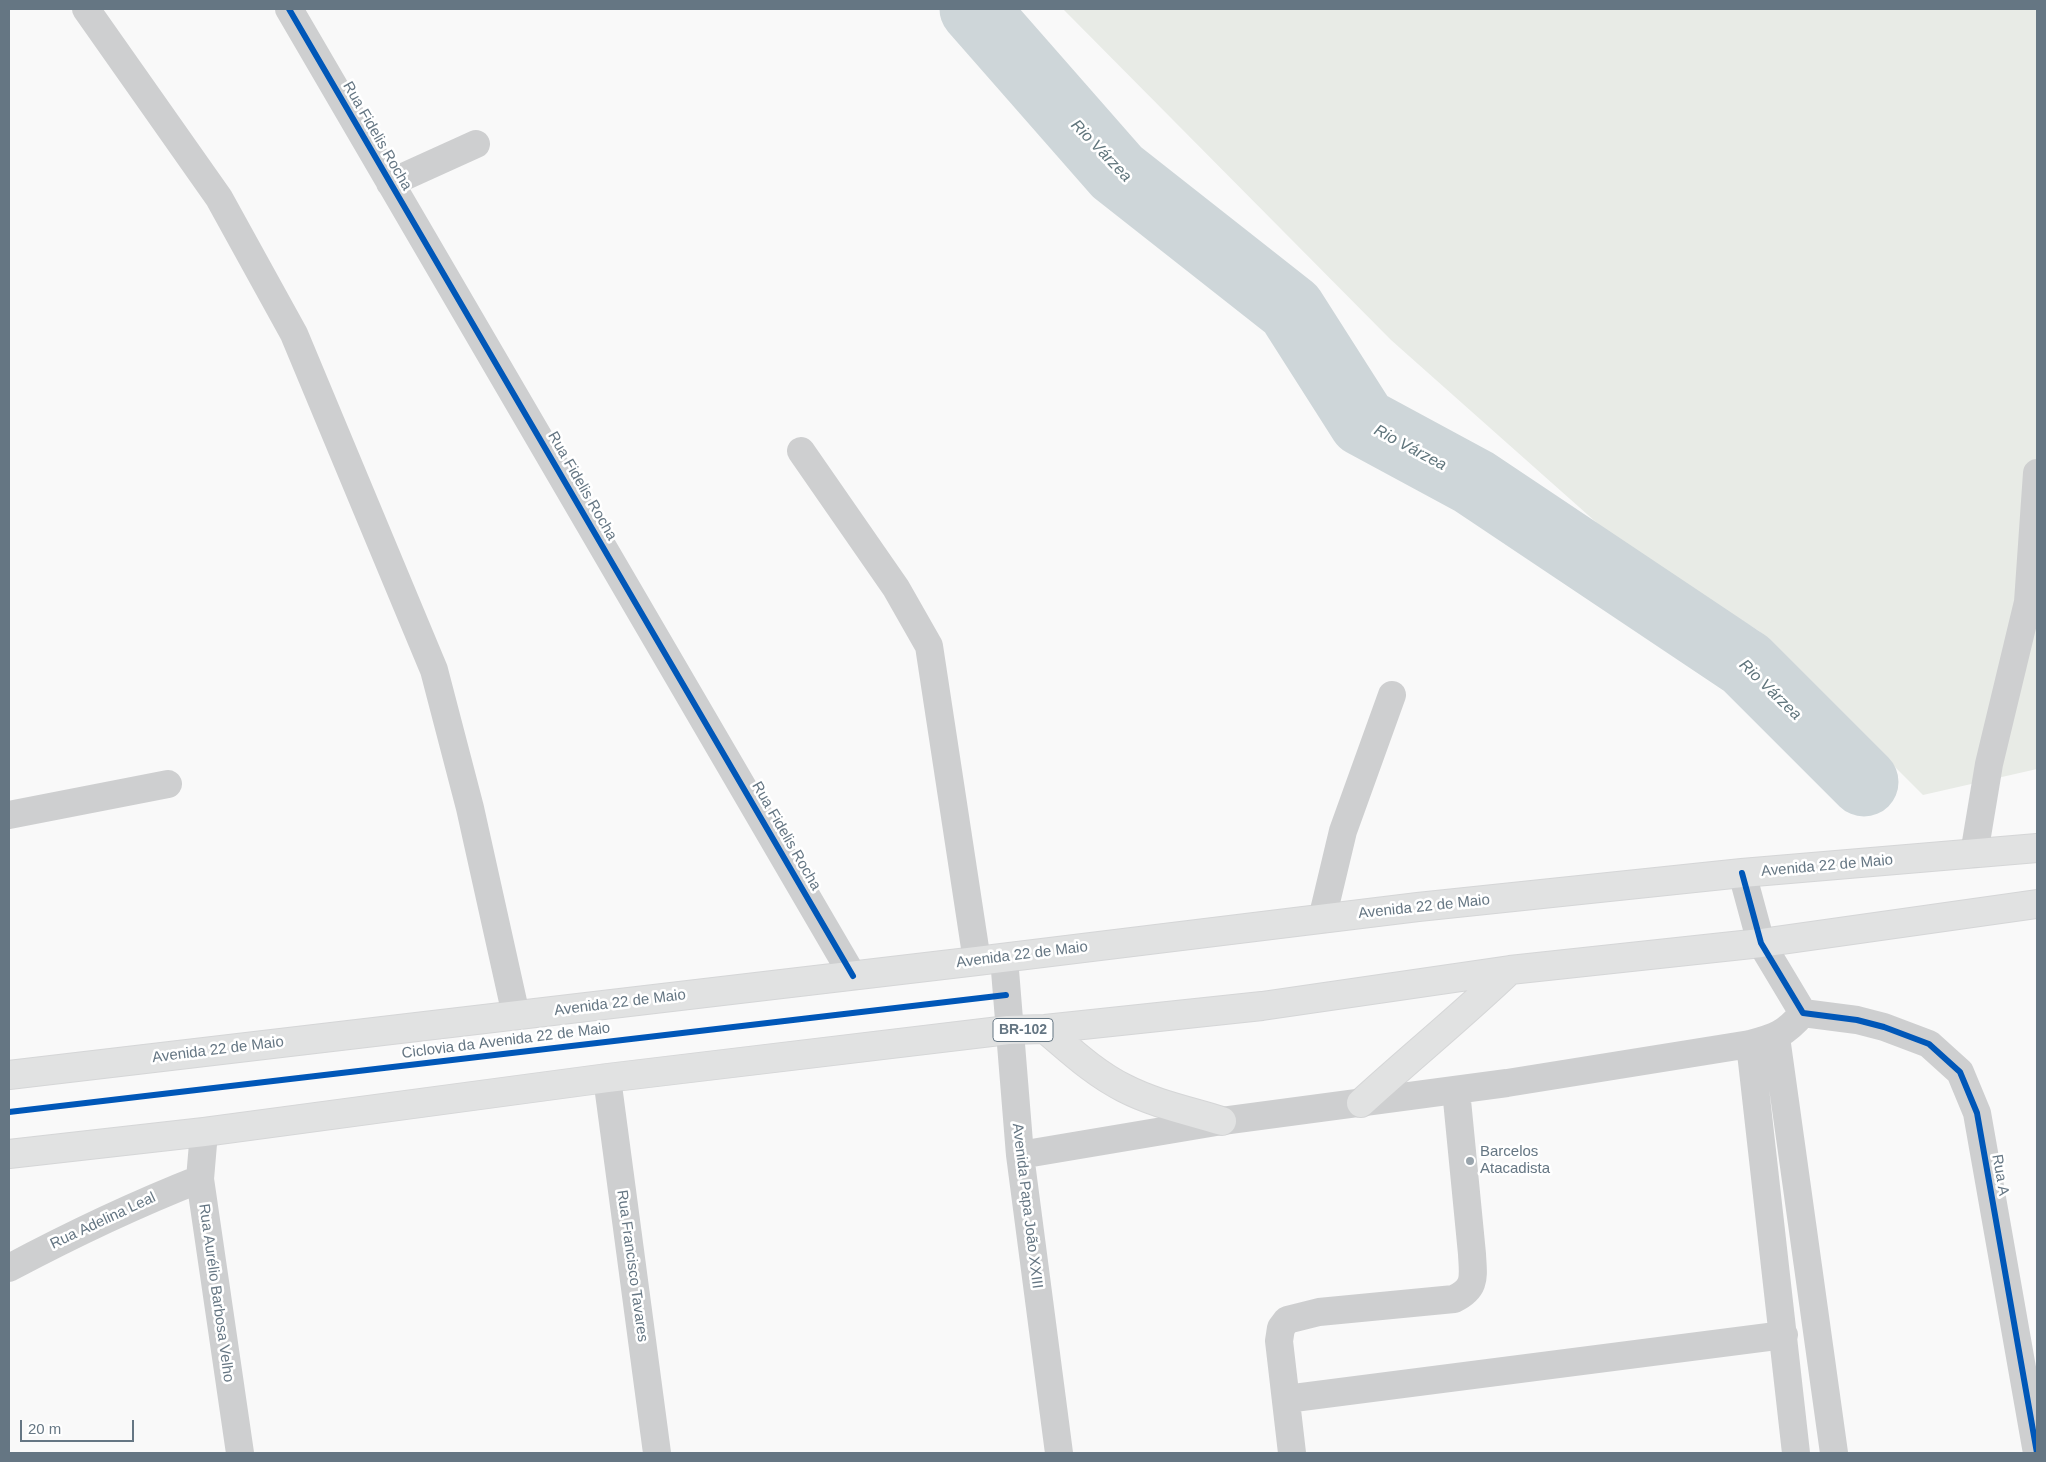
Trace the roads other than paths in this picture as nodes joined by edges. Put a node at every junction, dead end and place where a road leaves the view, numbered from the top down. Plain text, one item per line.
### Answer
1 (86, 9) edge
2 (289, 9) edge
3 (476, 144) dead end
4 (390, 183) junction
5 (801, 451) dead end
6 (2037, 473) edge
7 (1392, 695) dead end
8 (168, 784) dead end
9 (9, 815) edge
10 (2037, 848) edge
11 (1974, 854) junction
12 (1742, 873) junction
13 (2036, 905) edge
14 (1322, 919) junction
15 (1761, 943) junction
16 (990, 959) junction
17 (1510, 970) junction
18 (853, 976) junction
19 (1803, 1013) junction
20 (516, 1015) junction
21 (1045, 1028) junction
22 (1008, 1030) junction
23 (1776, 1037) junction
24 (1750, 1044) junction
25 (9, 1075) edge
26 (607, 1078) junction
27 (1456, 1090) junction
28 (1360, 1103) junction
29 (1222, 1121) junction
30 (204, 1132) junction
31 (9, 1154) edge
32 (1020, 1155) junction
33 (200, 1179) junction
34 (9, 1268) edge
35 (1784, 1335) junction
36 (1286, 1400) junction
37 (240, 1453) edge
38 (657, 1453) edge
39 (1059, 1453) edge
40 (1292, 1453) edge
41 (1796, 1453) edge
42 (1834, 1453) edge
43 (2037, 1453) edge

1 - 20 street
2 - 4 street, Rua Fidelis Rocha
3 - 4 street
4 - 18 street, Rua Fidelis Rocha
5 - 16 street, Avenida Papa João XXIII
6 - 11 street
7 - 14 street
8 - 9 street
10 - 11 main road, Avenida 22 de Maio
11 - 12 main road, Avenida 22 de Maio
12 - 14 main road, Avenida 22 de Maio
12 - 15 street
13 - 15 main road, BR-102
14 - 16 main road, Avenida 22 de Maio
15 - 17 main road, BR-102
15 - 19 street
16 - 18 main road, Avenida 22 de Maio
16 - 22 street, Avenida Papa João XXIII
17 - 21 main road, BR-102
17 - 28 main road
18 - 20 main road, Avenida 22 de Maio
19 - 23 street
19 - 43 street, Rua A
20 - 25 main road, Avenida 22 de Maio
21 - 22 main road, BR-102
21 - 29 main road
22 - 26 main road, BR-102
22 - 32 street, Avenida Papa João XXIII
23 - 24 street
23 - 42 street
24 - 27 street
24 - 35 street
26 - 30 main road, BR-102
26 - 38 street, Rua Francisco Tavares
27 - 28 street
27 - 36 street
28 - 29 street
29 - 32 street
30 - 31 main road, BR-102
30 - 33 street, Rua Aurélio Barbosa Velho
32 - 39 street, Avenida Papa João XXIII
33 - 34 street, Rua Adelina Leal
33 - 37 street, Rua Aurélio Barbosa Velho
35 - 36 street
35 - 41 street
36 - 40 street

